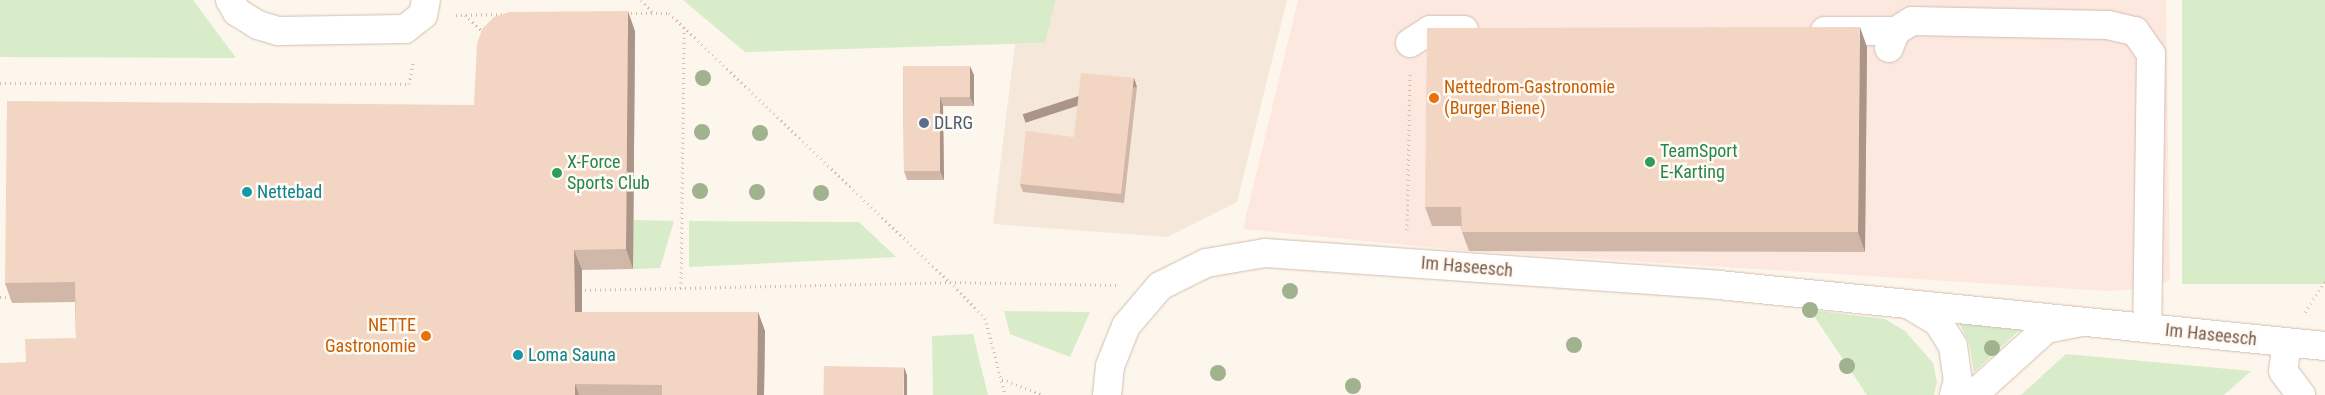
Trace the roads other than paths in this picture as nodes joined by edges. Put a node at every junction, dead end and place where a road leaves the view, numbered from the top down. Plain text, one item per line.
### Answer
1 (230, 0) edge
2 (424, 8) edge
3 (1490, 30) edge
4 (1797, 31) edge
5 (1410, 43) road end
6 (1905, 302) junction
7 (2097, 321) junction
8 (2147, 328) junction
9 (2286, 343) junction
10 (2325, 346) edge
11 (1107, 395) edge
12 (1954, 395) edge
13 (1973, 395) edge
14 (2301, 395) edge

1 - 2 street
3 - 5 street
4 - 8 street
6 - 7 street, Im Haseesch
6 - 11 street, Im Haseesch
6 - 12 street, Im Haseesch
7 - 8 street, Im Haseesch
7 - 13 street, Im Haseesch
8 - 9 street, Im Haseesch
9 - 10 street, Im Haseesch
9 - 14 street

